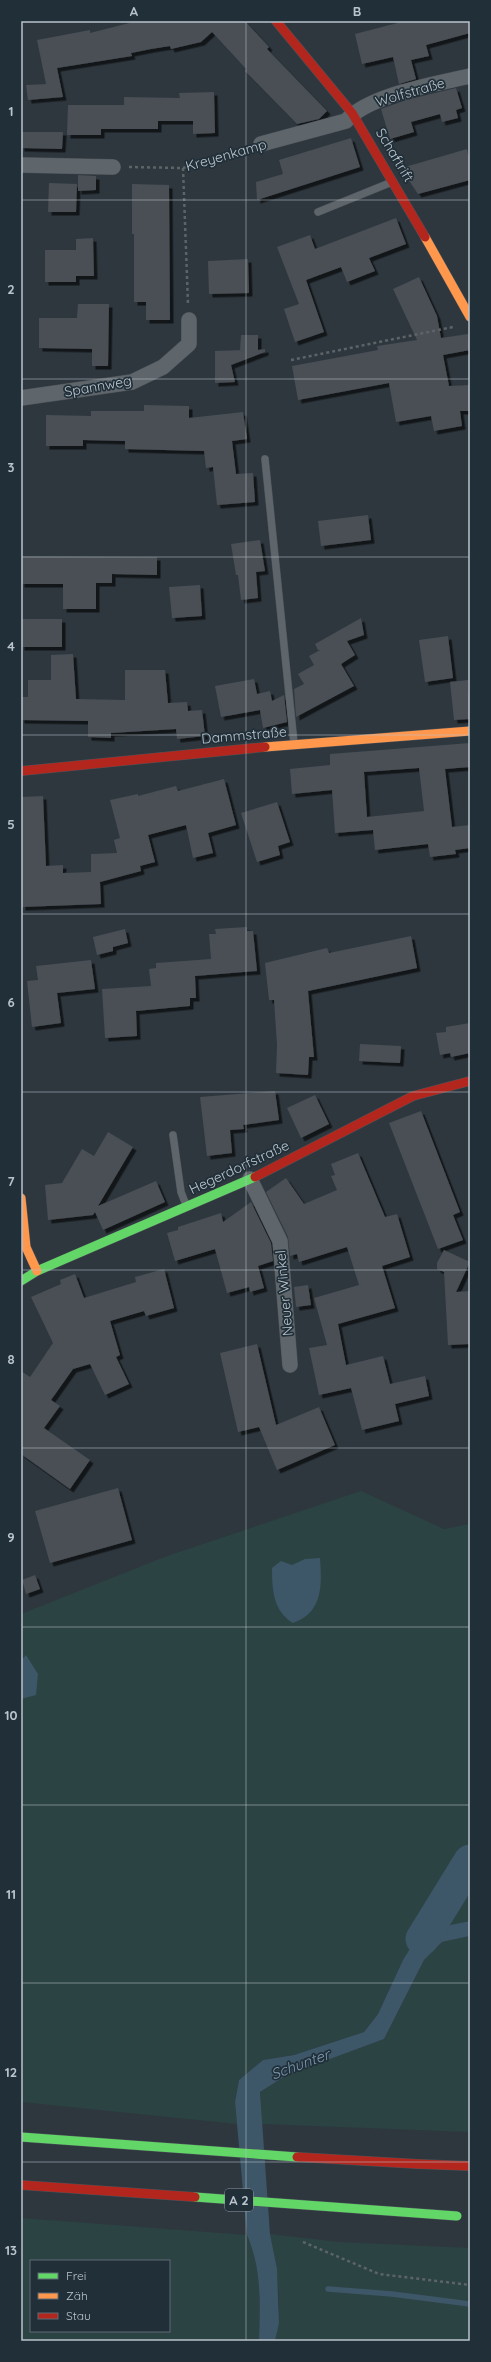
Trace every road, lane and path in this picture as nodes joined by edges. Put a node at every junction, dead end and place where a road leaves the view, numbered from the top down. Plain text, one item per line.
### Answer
1 (276, 21) edge
2 (470, 76) edge
3 (352, 113) junction
4 (261, 144) joint
5 (21, 165) edge
6 (113, 167) joint
7 (183, 168) junction
8 (394, 181) junction
9 (318, 212) dead end
10 (470, 317) edge
11 (188, 320) joint
12 (454, 327) dead end
13 (291, 360) dead end
14 (21, 398) edge
15 (265, 459) dead end
16 (470, 731) edge
17 (294, 744) junction
18 (21, 771) edge
19 (470, 1081) edge
20 (172, 1135) dead end
21 (250, 1179) junction
22 (21, 1198) edge
23 (187, 1207) junction
24 (37, 1271) junction
25 (21, 1281) edge
26 (290, 1365) dead end
27 (21, 2137) edge
28 (470, 2166) edge
29 (21, 2185) edge
30 (470, 2216) edge
31 (303, 2242) dead end
32 (470, 2285) edge

1 - 3 main road, Schaftrift
2 - 3 street, Wolfstraße
3 - 4 street, Kreyenkamp
3 - 8 main road, Schaftrift
4 - 7 path, Kreyenkamp
5 - 6 street
6 - 7 path, Kreyenkamp
7 - 11 path
8 - 9 lane
8 - 10 main road, Schaftrift
11 - 14 street, Spannweg
12 - 13 path
15 - 17 lane
16 - 17 main road, Dammstraße
17 - 18 main road, Dammstraße
19 - 21 main road, Hegerdorfstraße
20 - 23 lane
21 - 23 main road, Hegerdorfstraße
21 - 26 street, Neuer Winkel
22 - 24 main road
23 - 24 main road, Hegerdorfstraße
24 - 25 main road, Hegerdorfstraße
27 - 28 main road, bridge
29 - 30 main road, A 2, bridge
31 - 32 path

